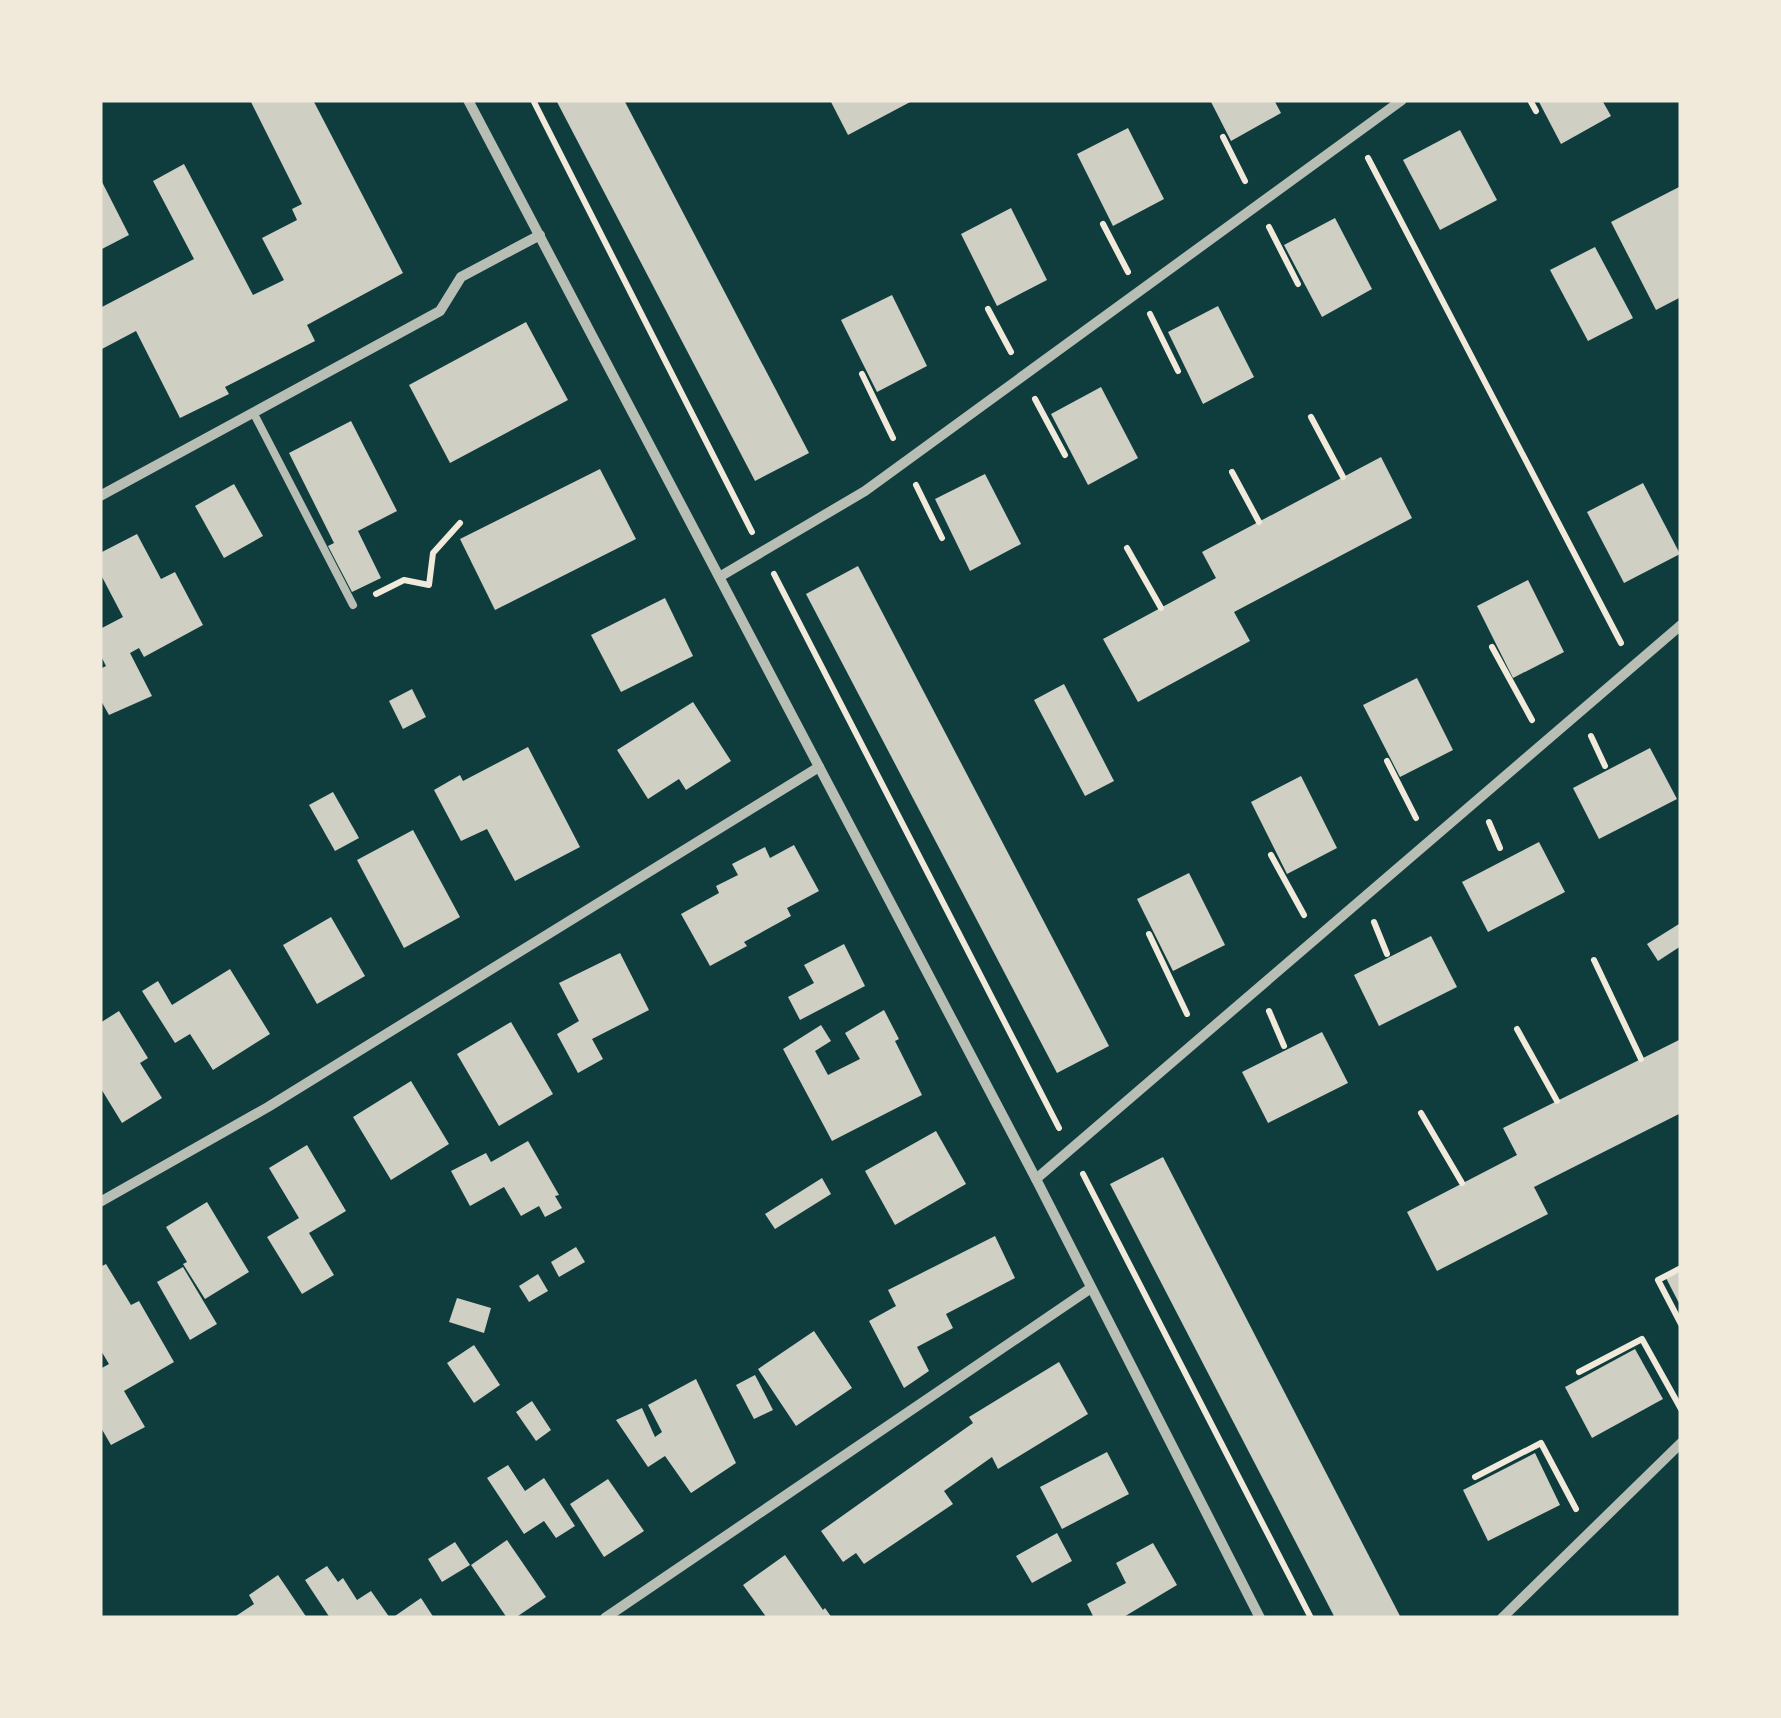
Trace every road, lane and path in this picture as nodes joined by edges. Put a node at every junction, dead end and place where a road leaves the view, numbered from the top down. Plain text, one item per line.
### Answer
1 (468, 100) edge
2 (533, 100) edge
3 (1402, 100) edge
4 (1530, 100) edge
5 (1536, 111) dead end
6 (1356, 134) junction
7 (1223, 138) dead end
8 (1258, 205) junction
9 (1103, 224) dead end
10 (540, 235) junction
11 (1298, 284) dead end
12 (1139, 292) junction
13 (988, 309) dead end
14 (1178, 371) dead end
15 (862, 374) dead end
16 (1024, 377) junction
17 (254, 412) junction
18 (1311, 417) dead end
19 (1065, 455) dead end
20 (905, 462) junction
21 (1232, 472) dead end
22 (1344, 478) dead end
23 (100, 496) edge
24 (1259, 522) dead end
25 (460, 523) dead end
26 (942, 538) dead end
27 (1126, 548) dead end
28 (762, 552) junction
29 (720, 576) junction
30 (353, 605) joint
31 (1160, 608) dead end
32 (1681, 625) edge
33 (1492, 647) dead end
34 (1633, 666) junction
35 (1544, 744) junction
36 (1387, 761) dead end
37 (819, 767) junction
38 (1429, 844) junction
39 (1271, 855) dead end
40 (1149, 934) dead end
41 (1317, 940) junction
42 (1594, 960) dead end
43 (1260, 989) junction
44 (1518, 1028) dead end
45 (1199, 1041) junction
46 (1284, 1046) dead end
47 (1641, 1059) dead end
48 (1557, 1101) dead end
49 (1421, 1114) dead end
50 (1071, 1151) junction
51 (1036, 1179) junction
52 (1462, 1183) dead end
53 (100, 1202) edge
54 (1681, 1268) edge
55 (1091, 1288) junction
56 (1681, 1324) edge
57 (1579, 1372) dead end
58 (1681, 1409) edge
59 (1681, 1443) edge
60 (1475, 1477) dead end
61 (1590, 1533) junction
62 (605, 1618) edge
63 (1260, 1618) edge
64 (1311, 1618) edge
65 (1502, 1618) edge

1 - 10 street
2 - 28 path
3 - 6 street
4 - 5 path
6 - 8 street
6 - 34 path
7 - 8 path
8 - 11 path
8 - 12 street
9 - 12 path
10 - 17 street
10 - 29 street
12 - 14 path
12 - 16 street
13 - 16 path
15 - 20 path
16 - 19 path
16 - 20 street
17 - 23 street
17 - 30 lane
18 - 22 path
20 - 26 path
20 - 28 street
21 - 24 path
25 - 30 path
27 - 31 path
28 - 29 street
28 - 50 path
29 - 37 street
32 - 34 street
33 - 35 path
34 - 35 street
35 - 38 street
36 - 38 path
37 - 51 street
37 - 53 street
38 - 41 street
39 - 41 path
40 - 45 path
41 - 43 street
42 - 47 path
43 - 45 street
43 - 46 path
44 - 48 path
45 - 50 street
49 - 52 path
50 - 51 street
50 - 64 path
51 - 55 street
54 - 56 path
55 - 62 street
55 - 63 street
57 - 58 path
59 - 61 street
60 - 61 path
61 - 65 street

